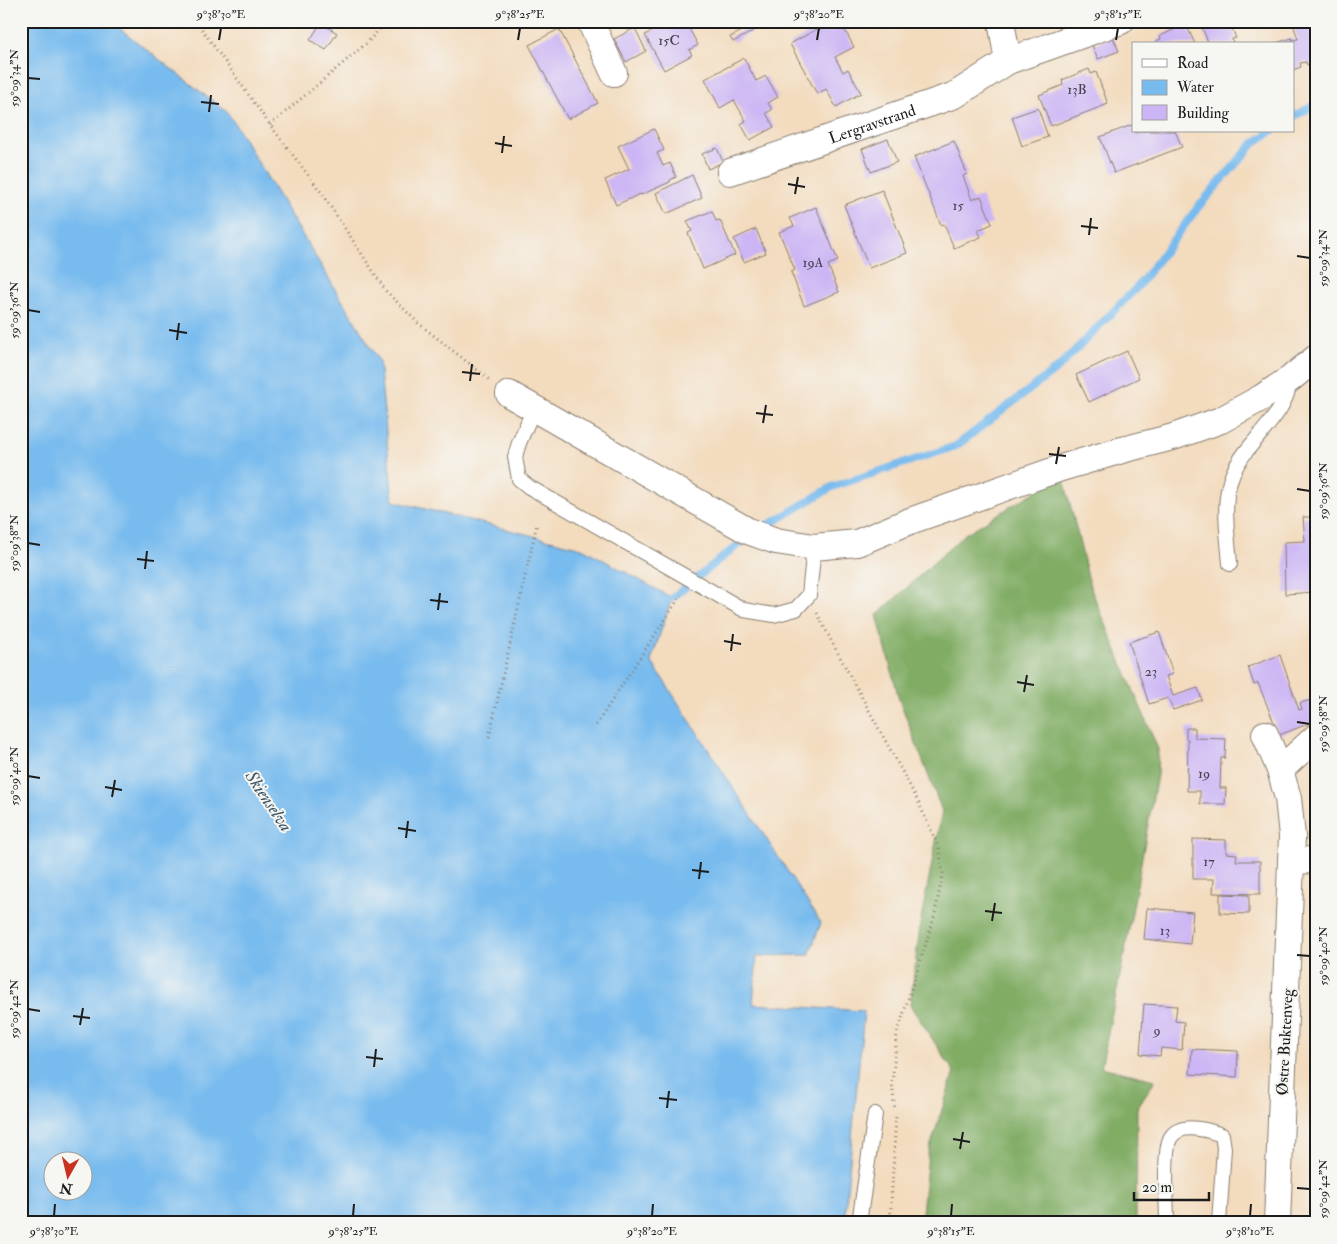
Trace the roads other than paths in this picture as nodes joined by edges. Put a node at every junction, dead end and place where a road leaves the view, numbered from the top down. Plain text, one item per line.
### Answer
1 (590, 21) edge
2 (1001, 21) edge
3 (1121, 21) edge
4 (1008, 61) junction
5 (614, 73) dead end
6 (730, 172) dead end
7 (1316, 358) edge
8 (1290, 379) junction
9 (509, 394) road end
10 (534, 408) junction
11 (814, 547) junction
12 (1230, 564) dead end
13 (1265, 734) dead end
14 (1316, 737) edge
15 (1280, 770) junction
16 (1303, 861) edge
17 (875, 1114) dead end
18 (859, 1223) edge
19 (1167, 1223) edge
20 (1219, 1223) edge
21 (1277, 1223) edge

1 - 5 street
2 - 4 street
3 - 4 street, Lergravstrand
4 - 6 street, Lergravstrand
7 - 8 street
8 - 11 street
8 - 12 lane
9 - 10 street
10 - 11 street
10 - 11 lane
13 - 15 street, Østre Buktenveg
14 - 15 street
15 - 16 street, Østre Buktenveg
16 - 21 street, Østre Buktenveg
17 - 18 lane
19 - 20 lane

